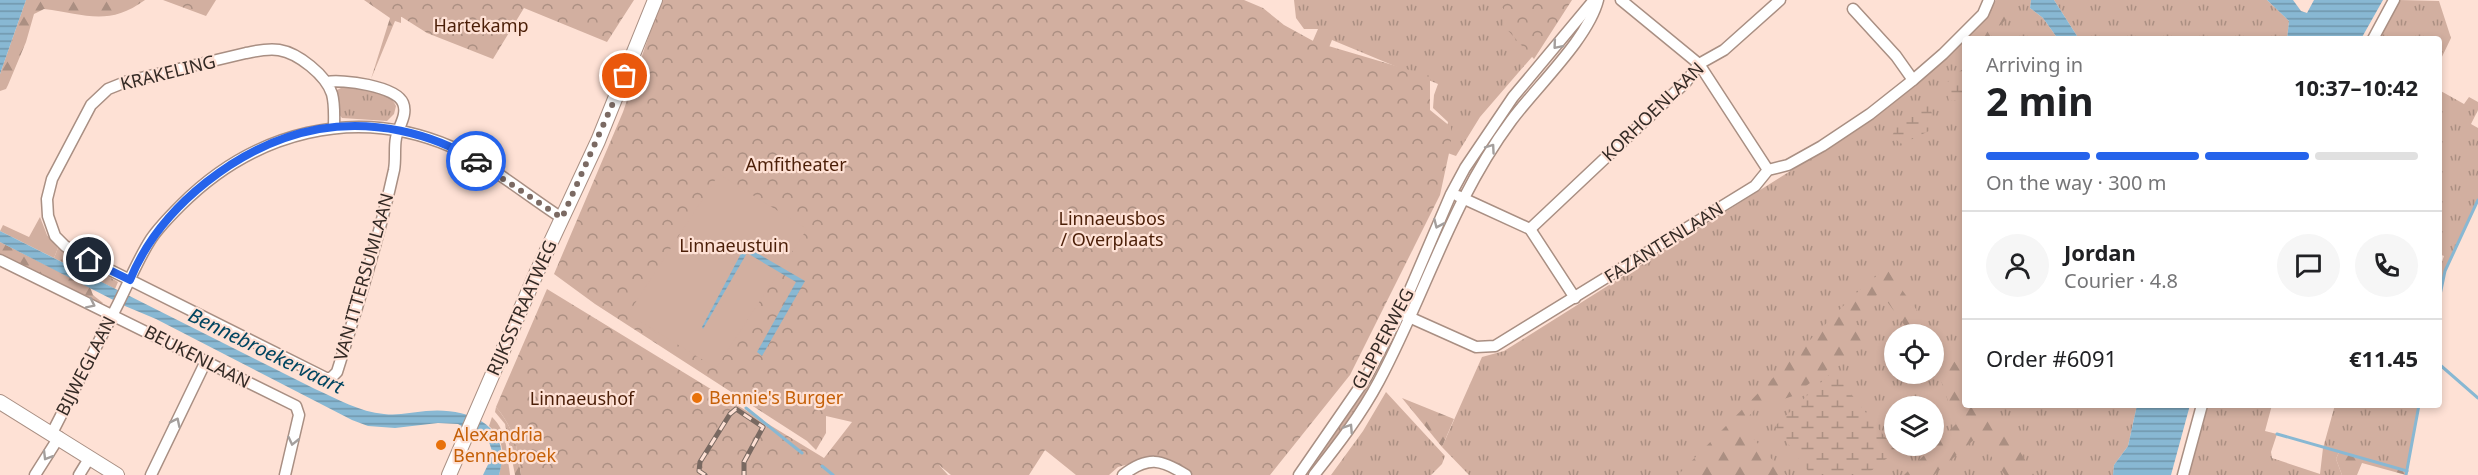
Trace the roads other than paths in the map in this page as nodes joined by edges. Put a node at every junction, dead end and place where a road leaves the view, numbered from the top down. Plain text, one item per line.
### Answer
1 (655, 0) edge
2 (1596, 0) edge
3 (1621, 0) edge
4 (1780, 0) edge
5 (1989, 0) edge
6 (2394, 0) edge
7 (1853, 9) dead end
8 (2375, 36) edge
9 (1699, 64) junction
10 (1913, 80) junction
11 (327, 82) junction
12 (334, 128) junction
13 (400, 130) junction
14 (1465, 168) junction
15 (1768, 170) junction
16 (1476, 173) junction
17 (1452, 194) junction
18 (1462, 198) junction
19 (562, 218) junction
20 (1530, 229) junction
21 (0, 260) edge
22 (130, 280) junction
23 (1575, 298) junction
24 (112, 314) junction
25 (1404, 315) junction
26 (206, 361) junction
27 (0, 402) edge
28 (2201, 408) edge
29 (55, 435) junction
30 (90, 457) junction
31 (35, 475) edge
32 (79, 475) edge
33 (117, 475) edge
34 (151, 475) edge
35 (285, 475) edge
36 (449, 475) edge
37 (1123, 475) edge
38 (1186, 475) edge
39 (1299, 475) edge
40 (1314, 475) edge
41 (2183, 475) edge

1 - 19 main road, RIJKSSTRAATWEG
2 -> 14 street, GLIPPERWEG
16 -> 2 street, GLIPPERWEG
3 - 9 street
4 - 9 street, KORHOENLAAN
5 - 10 street, FAZANTENLAAN
6 - 8 street
7 - 10 street
9 - 15 street
9 - 20 street, KORHOENLAAN
10 - 15 street, FAZANTENLAAN
11 - 12 street
11 - 13 street
11 - 22 street, KRAKELING
12 - 13 street, BIJWEGLAAN
12 - 22 street, BIJWEGLAAN
13 - 19 street, BIJWEGLAAN
13 - 22 street, VAN ITTERSUMLAAN
14 - 16 street
14 - 17 street, GLIPPERWEG
15 - 23 street, FAZANTENLAAN
16 - 18 street, GLIPPERWEG
17 - 18 street
17 -> 25 street, GLIPPERWEG
18 - 20 street
18 - 25 street, GLIPPERWEG
19 - 36 main road, RIJKSSTRAATWEG
20 - 23 street
21 -> 24 street, BEUKENLAAN
22 - 24 street, BIJWEGLAAN
23 - 25 street, FAZANTENLAAN
24 - 26 street, BEUKENLAAN
24 - 29 street, BIJWEGLAAN
25 - 39 street, GLIPPERWEG
40 -> 25 street, GLIPPERWEG
34 -> 26 street
26 -> 35 street, BEUKENLAAN
27 - 29 main road
28 - 41 street
29 - 30 main road
29 -> 31 street, BIJWEGLAAN
30 - 32 street
30 - 33 main road
37 - 38 street

